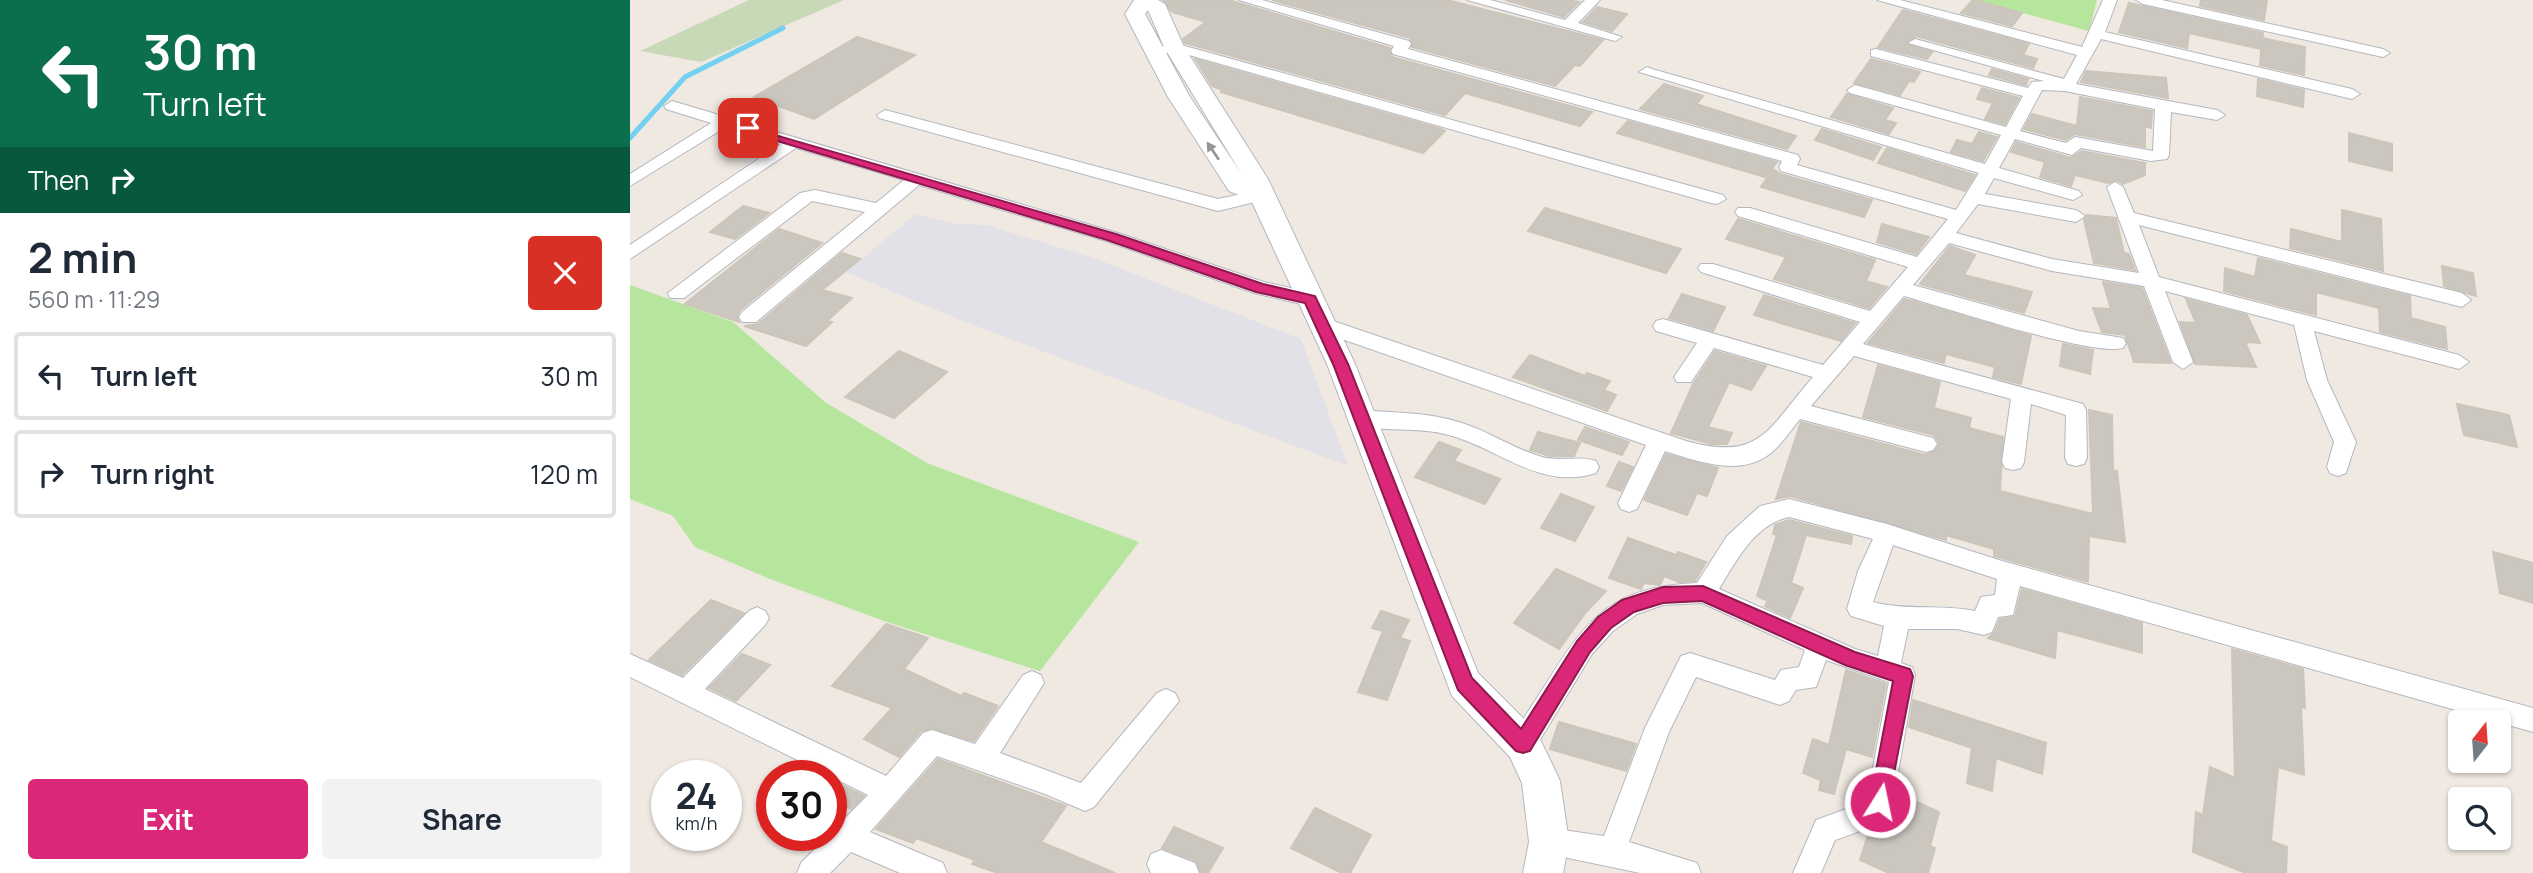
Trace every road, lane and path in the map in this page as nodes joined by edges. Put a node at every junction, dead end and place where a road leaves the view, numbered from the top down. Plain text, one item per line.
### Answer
1 (1144, 0) edge
2 (1246, 0) edge
3 (1474, 0) edge
4 (1593, 0) edge
5 (1884, 0) edge
6 (2110, 0) edge
7 (2143, 0) edge
8 (1568, 25) junction
9 (2097, 34) junction
10 (1615, 37) dead end
11 (1915, 43) dead end
12 (1164, 49) junction
13 (1876, 53) dead end
14 (2087, 53) junction
15 (2383, 53) dead end
16 (1647, 72) dead end
17 (2069, 85) junction
18 (1855, 90) dead end
19 (2030, 93) junction
20 (2352, 94) dead end
21 (2163, 104) junction
22 (672, 106) dead end
23 (885, 114) dead end
24 (2217, 114) dead end
25 (725, 121) junction
26 (2009, 132) junction
27 (795, 142) junction
28 (1989, 170) junction
29 (917, 178) junction
30 (630, 181) edge
31 (2115, 187) dead end
32 (1261, 195) junction
33 (2073, 195) dead end
34 (1973, 198) junction
35 (1717, 199) dead end
36 (878, 209) junction
37 (1744, 212) dead end
38 (2076, 216) dead end
39 (2124, 216) junction
40 (1960, 217) junction
41 (1945, 236) junction
42 (630, 253) edge
43 (1922, 265) junction
44 (1707, 268) dead end
45 (2150, 281) junction
46 (1899, 288) junction
47 (677, 293) dead end
48 (2462, 300) dead end
49 (1316, 312) junction
50 (749, 317) dead end
51 (1873, 318) junction
52 (2302, 321) junction
53 (1663, 326) dead end
54 (1709, 340) junction
55 (2116, 344) dead end
56 (1847, 347) junction
57 (2183, 362) dead end
58 (2459, 362) dead end
59 (1825, 373) junction
60 (1684, 377) dead end
61 (2022, 394) junction
62 (1795, 410) junction
63 (1360, 418) junction
64 (1660, 442) junction
65 (1926, 444) dead end
66 (2076, 458) dead end
67 (2013, 463) dead end
68 (1588, 467) dead end
69 (2338, 467) dead end
70 (1629, 503) dead end
71 (1887, 533) junction
72 (2010, 573) junction
73 (1703, 593) junction
74 (757, 618) dead end
75 (1898, 619) junction
76 (1820, 643) junction
77 (630, 665) edge
78 (1887, 670) junction
79 (1032, 683) dead end
80 (686, 692) junction
81 (1166, 701) dead end
82 (2533, 720) edge
83 (1523, 744) junction
84 (979, 760) junction
85 (890, 792) junction
86 (847, 836) joint
87 (1549, 842) junction
88 (1612, 850) junction
89 (832, 851) edge
90 (811, 873) edge
91 (933, 873) edge
92 (1543, 873) edge
93 (1687, 873) edge
94 (1807, 873) edge

1 - 12 main road
2 - 40 street
3 - 8 street
4 - 8 street
5 - 14 street
6 - 9 street
7 - 15 street
8 - 10 street
9 - 14 street
9 - 20 street
11 - 17 street
12 - 32 main road
12 - 35 street
13 - 19 street
14 - 17 street
16 - 28 street
17 - 19 street
17 - 21 street
18 - 26 street
19 - 26 street
21 - 24 street
21 - 26 street
22 - 25 street
23 - 32 street
25 - 27 street
25 - 30 street
26 - 28 street
27 - 29 street
27 - 42 street
28 - 33 street
28 - 34 street
29 - 36 street
29 - 49 street
31 - 39 street
32 - 49 main road
34 - 38 street
34 - 40 street
36 - 47 street
36 - 50 street
37 - 43 street
39 - 45 street
39 - 48 street
40 - 41 street
41 - 43 street
41 - 45 street
43 - 46 street
44 - 51 street
45 - 52 street
45 - 57 street
46 - 51 street
46 - 55 street
49 - 63 main road
49 - 64 street
51 - 56 street
52 - 58 street
52 - 69 street
53 - 54 street
54 - 59 street
54 - 60 street
56 - 59 street
56 - 61 street
59 - 62 street
61 - 66 street
61 - 67 street
62 - 64 street
62 - 65 street
63 - 68 street
63 - 83 main road
64 - 70 street
71 - 72 street
71 - 73 street
71 - 75 street
72 - 75 street
72 - 82 street
73 - 76 street
73 - 83 street
74 - 80 street
75 - 78 street
76 - 78 street
76 - 88 street
77 - 80 street
78 - 94 street
79 - 84 street
80 - 85 street
81 - 84 street
83 - 87 main road
84 - 85 street
85 - 86 street
86 - 91 street
87 - 88 street
87 - 92 main road
88 - 93 street
89 - 90 street

